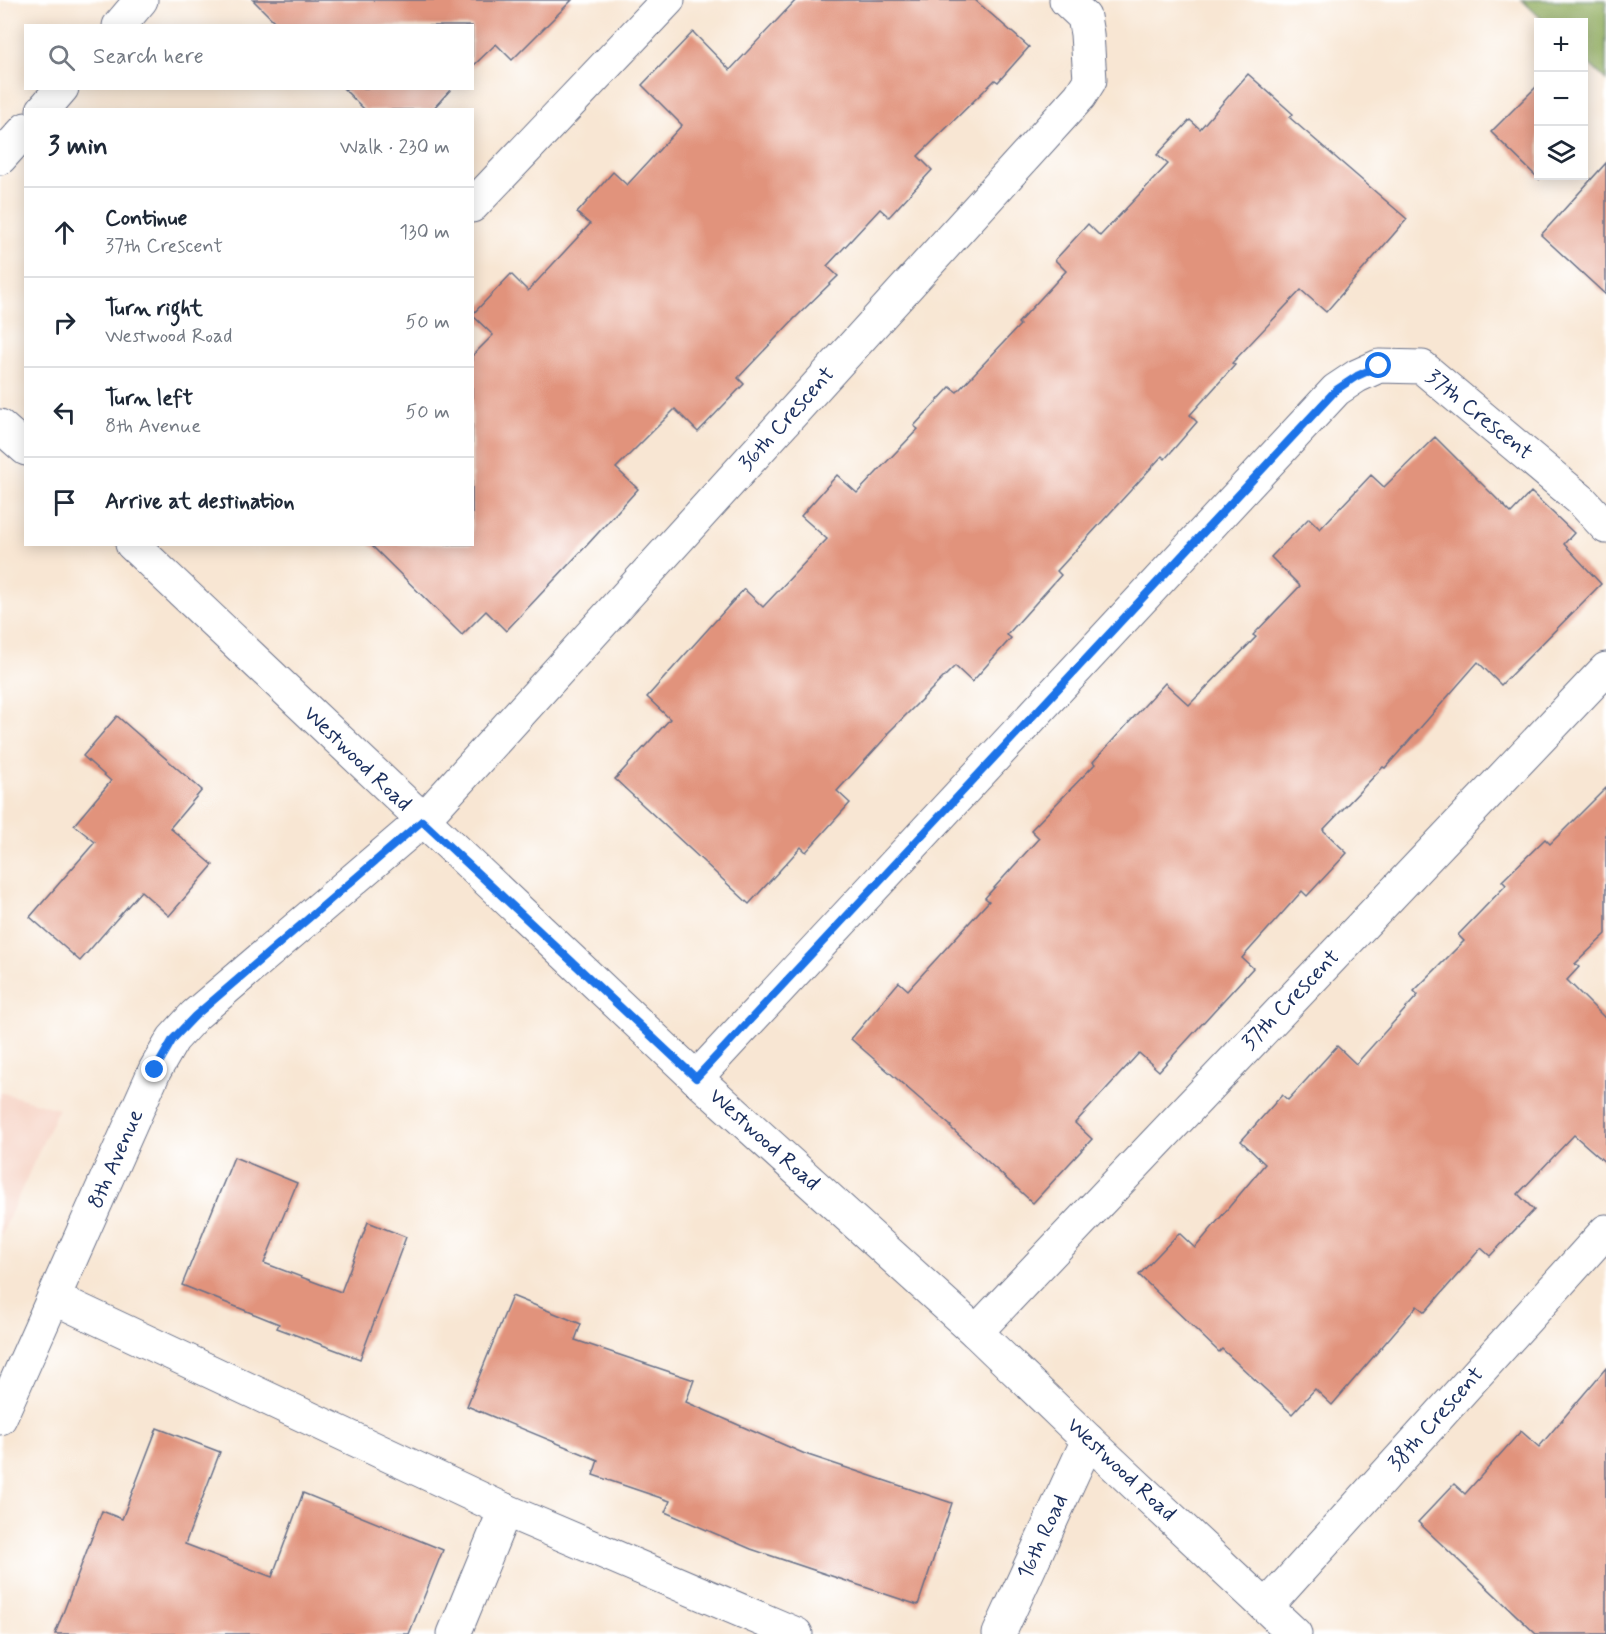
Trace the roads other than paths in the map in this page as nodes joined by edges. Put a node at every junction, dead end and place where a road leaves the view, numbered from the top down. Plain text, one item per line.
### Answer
1 (141, 0) edge
2 (668, 0) edge
3 (1066, 0) edge
4 (121, 24) edge
5 (60, 90) edge
6 (45, 108) edge
7 (24, 131) edge
8 (0, 158) edge
9 (474, 205) edge
10 (0, 426) edge
11 (24, 447) edge
12 (1606, 527) edge
13 (142, 548) edge
14 (1606, 669) edge
15 (422, 821) junction
16 (696, 1078) junction
17 (1606, 1231) edge
18 (54, 1298) junction
19 (976, 1332) junction
20 (0, 1418) edge
21 (1088, 1440) junction
22 (505, 1510) junction
23 (1267, 1606) junction
24 (454, 1634) edge
25 (796, 1634) edge
26 (999, 1634) edge
27 (1295, 1634) edge

1 - 4 street
2 - 9 street
3 - 15 street, 36th Crescent
5 - 6 street
7 - 8 street
10 - 11 street
12 - 16 street, 37th Crescent
13 - 15 street, Westwood Road
14 - 19 street, 37th Crescent
15 - 16 street, Westwood Road
15 - 18 street, 8th Avenue
16 - 19 street, Westwood Road
17 - 23 street, 38th Crescent
18 - 20 street, 8th Avenue
18 - 22 street
19 - 21 street, Westwood Road
21 - 23 street, Westwood Road
21 - 26 street, 16th Road
22 - 24 street
22 - 25 street
23 - 27 street, Westwood Road

